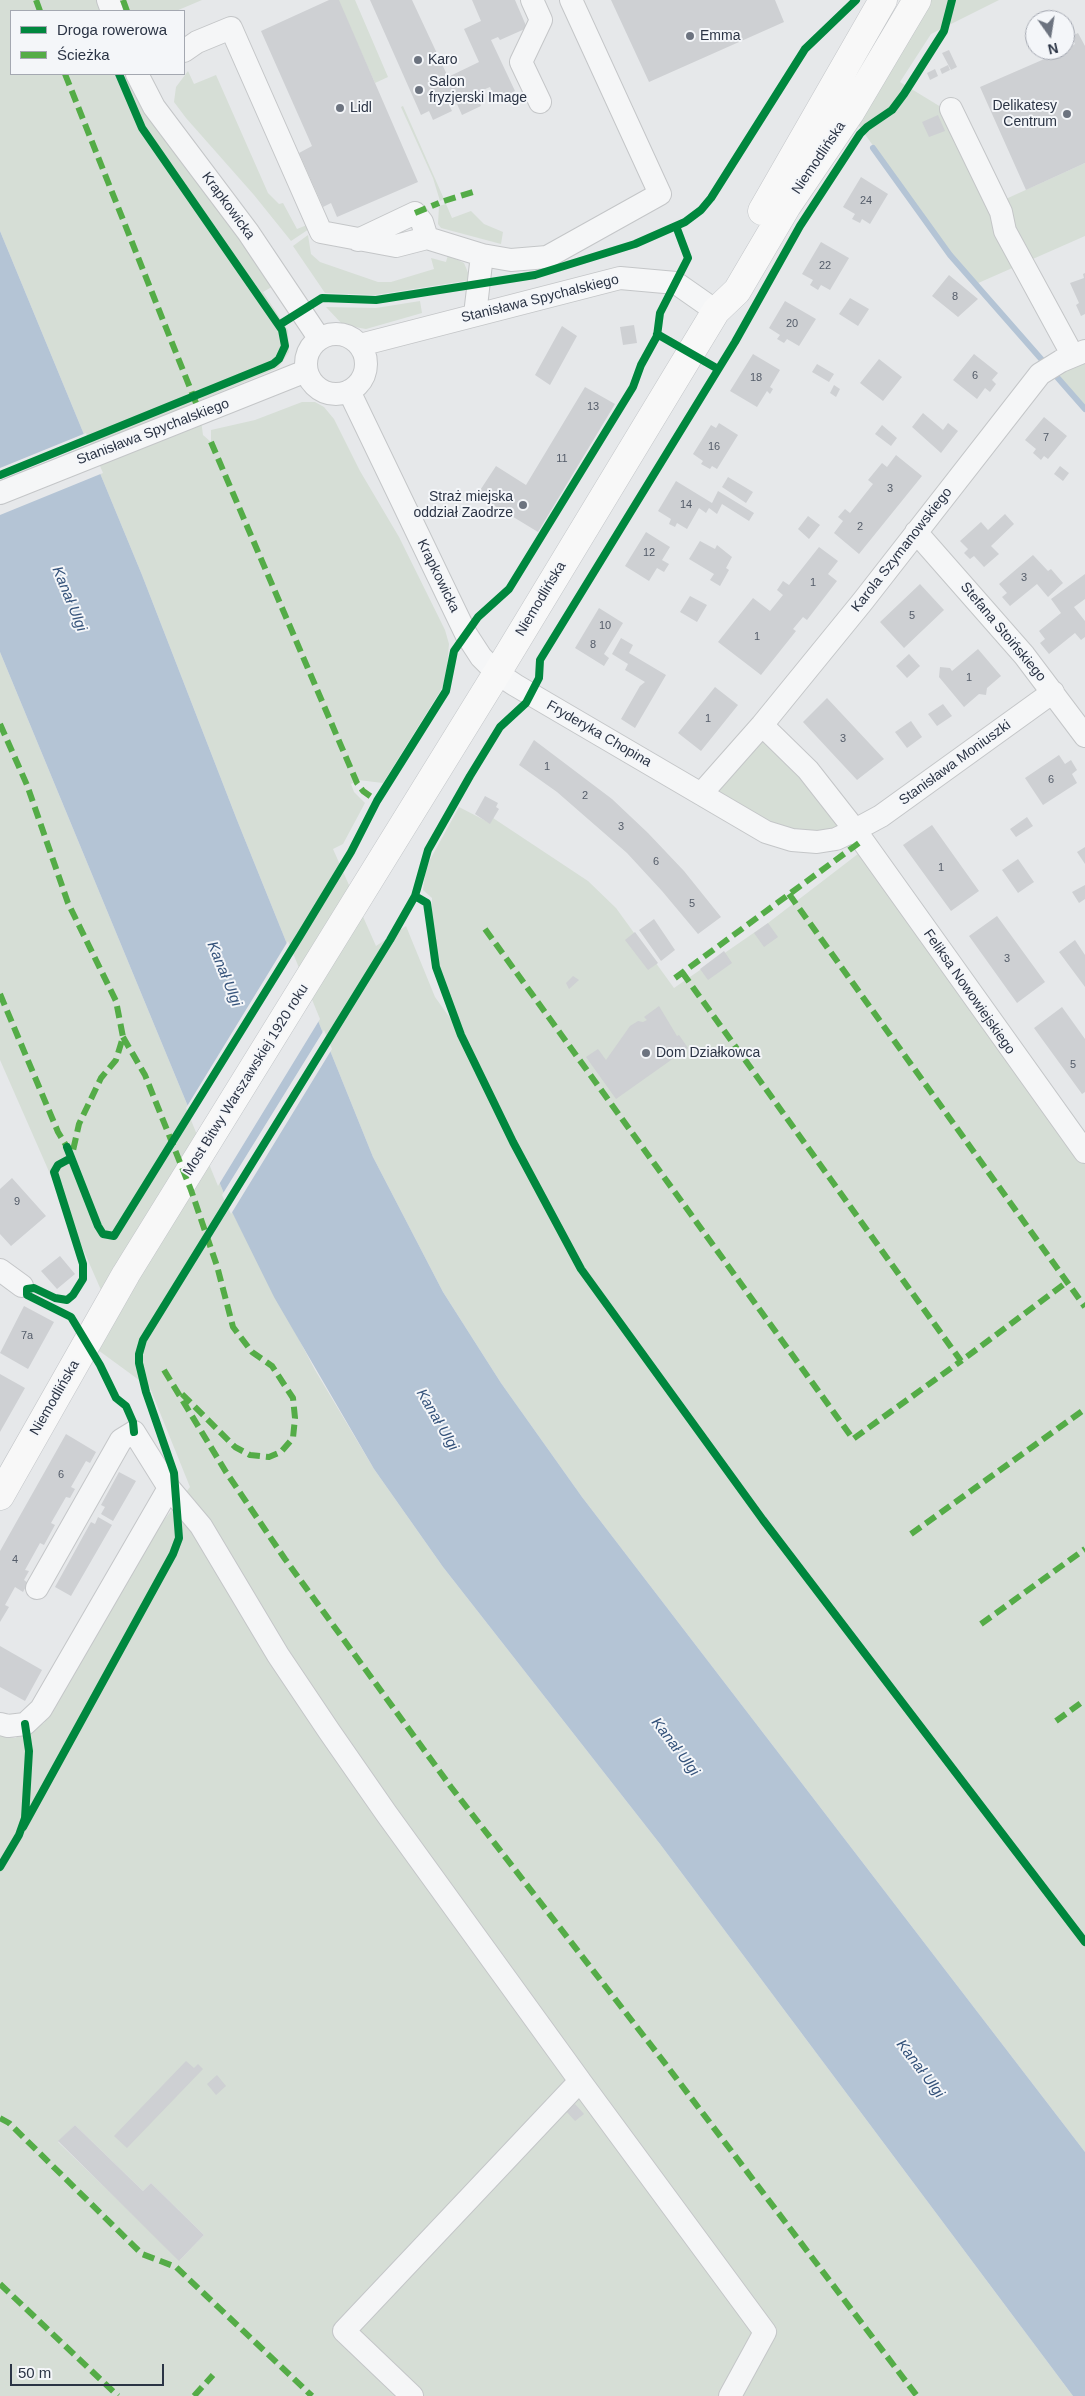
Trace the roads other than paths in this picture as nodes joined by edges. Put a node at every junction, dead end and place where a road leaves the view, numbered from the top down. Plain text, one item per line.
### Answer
1 (532, 0) edge
2 (571, 0) edge
3 (883, 0) edge
4 (917, 0) edge
5 (185, 50) edge
6 (143, 76) edge
7 (540, 102) dead end
8 (951, 109) dead end
9 (482, 255) junction
10 (547, 257) junction
11 (556, 294) junction
12 (716, 311) junction
13 (477, 314) junction
14 (319, 338) junction
15 (360, 345) junction
16 (1073, 356) edge
17 (306, 372) junction
18 (349, 391) junction
19 (0, 493) edge
20 (916, 532) junction
21 (497, 673) junction
22 (1053, 692) junction
23 (1076, 705) edge
24 (762, 725) junction
25 (1085, 736) edge
26 (701, 794) junction
27 (855, 830) junction
28 (365, 886) joint
29 (1085, 1152) edge
30 (0, 1270) edge
31 (126, 1274) joint
32 (22, 1286) dead end
33 (169, 1488) junction
34 (0, 1496) edge
35 (37, 1588) dead end
36 (0, 1724) edge
37 (580, 2081) junction
38 (412, 2396) edge
39 (730, 2396) edge

1 - 7 street
2 - 10 street
3 - 12 main road, Niemodlińska
4 - 12 main road, Niemodlińska
5 - 9 street
6 - 14 street, Krapkowicka
8 - 16 street
9 - 10 street
9 - 13 street
10 - 11 street
11 - 12 street, Stanisława Spychalskiego
11 - 13 street, Stanisława Spychalskiego
12 - 21 main road, Niemodlińska
13 - 15 street, Stanisława Spychalskiego
14 - 15 street
14 - 17 street
15 - 18 street
16 - 20 street, Karola Szymanowskiego
17 - 18 street
17 - 19 street, Stanisława Spychalskiego
18 - 21 street, Krapkowicka
20 - 22 street, Stefana Stoińskiego
20 - 24 street, Karola Szymanowskiego
21 - 26 street, Fryderyka Chopina
21 - 28 main road, Niemodlińska
22 - 23 street, Stefana Stoińskiego
22 - 27 street, Stanisława Moniuszki
23 - 25 street, Stefana Stoińskiego
24 - 26 street, Karola Szymanowskiego
24 - 27 street, Feliksa Nowowiejskiego
26 - 27 street, Fryderyka Chopina
27 - 29 street, Feliksa Nowowiejskiego
28 - 31 main road, Most Bitwy Warszawskiej 1920 roku
30 - 32 street
31 - 34 main road, Niemodlińska
33 - 35 street
33 - 36 street
33 - 37 street
37 - 38 street
37 - 39 street

